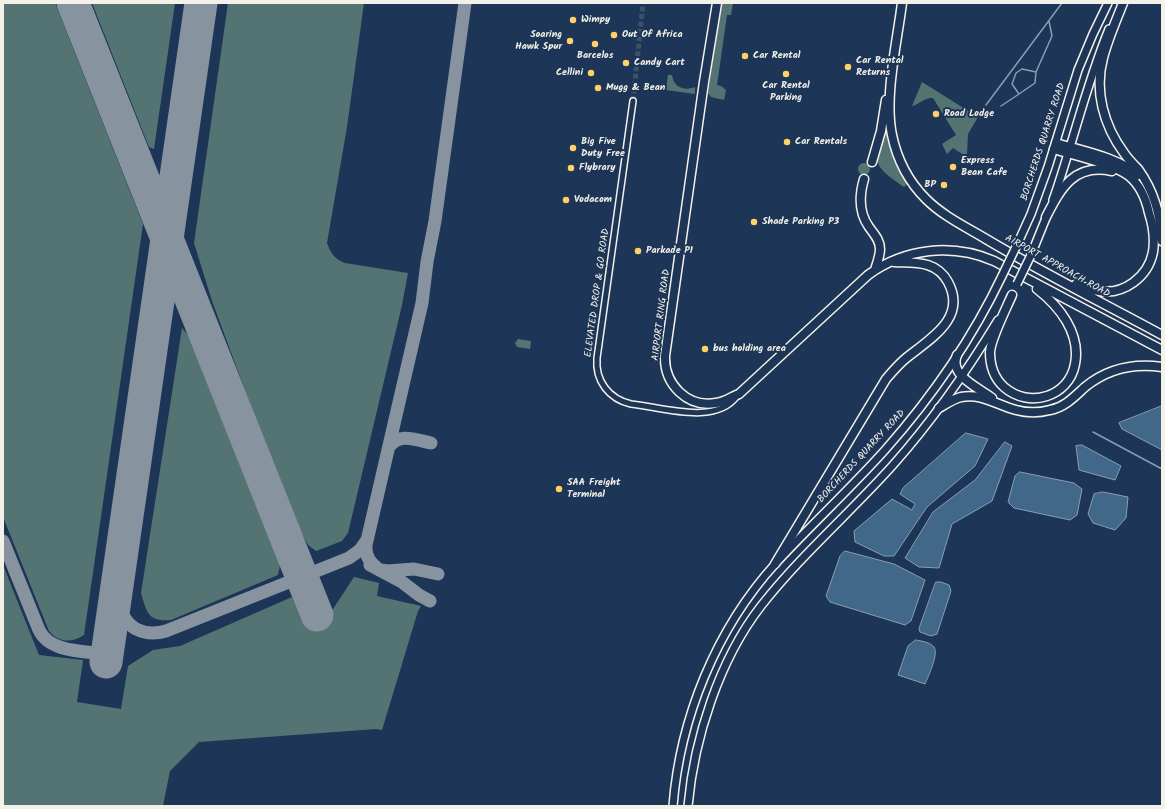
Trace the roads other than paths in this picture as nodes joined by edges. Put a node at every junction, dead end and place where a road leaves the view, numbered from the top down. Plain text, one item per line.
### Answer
1 (717, 3) edge
2 (902, 3) edge
3 (1108, 3) edge
4 (1120, 3) edge
5 (1123, 3) edge
6 (891, 88) junction
7 (634, 101) tunnel mouth
8 (1055, 146) junction
9 (1069, 150) junction
10 (872, 162) dead end
11 (864, 180) dead end
12 (1150, 190) junction
13 (1147, 205) junction
14 (1046, 217) junction
15 (1162, 241) edge
16 (889, 262) junction
17 (1034, 267) junction
18 (874, 270) junction
19 (1026, 279) junction
20 (1012, 295) junction
21 (1162, 334) edge
22 (1162, 350) edge
23 (957, 356) junction
24 (1162, 367) edge
25 (962, 377) junction
26 (739, 394) junction
27 (1001, 404) junction
28 (939, 408) junction
29 (775, 564) junction
30 (673, 806) edge
31 (688, 806) edge

1 - 26 main road, AIRPORT RING ROAD
2 - 6 main road
3 - 8 main road, BORCHERDS QUARRY ROAD
4 - 9 main road
5 - 12 main road
6 - 10 main road
6 - 17 main road, AIRPORT APPROACH ROAD
7 - 26 street, ELEVATED DROP & GO ROAD
8 - 9 main road
8 - 23 main road, BORCHERDS QUARRY ROAD, bridge
9 - 12 main road
9 - 13 main road
9 - 14 main road
11 - 18 main road
12 - 15 main road
13 - 14 main road
13 - 17 main road
14 - 20 main road, bridge
16 - 18 main road, AIRPORT RING ROAD
16 - 19 main road, AIRPORT RING ROAD
16 - 29 main road
17 - 21 main road, AIRPORT APPROACH ROAD
18 - 26 main road, AIRPORT RING ROAD
19 - 20 main road
19 - 22 main road
20 - 25 main road
23 - 25 main road
23 - 29 main road, BORCHERDS QUARRY ROAD
24 - 27 main road
25 - 27 main road
25 - 28 main road
27 - 28 main road
28 - 31 main road
29 - 30 main road, BORCHERDS QUARRY ROAD

